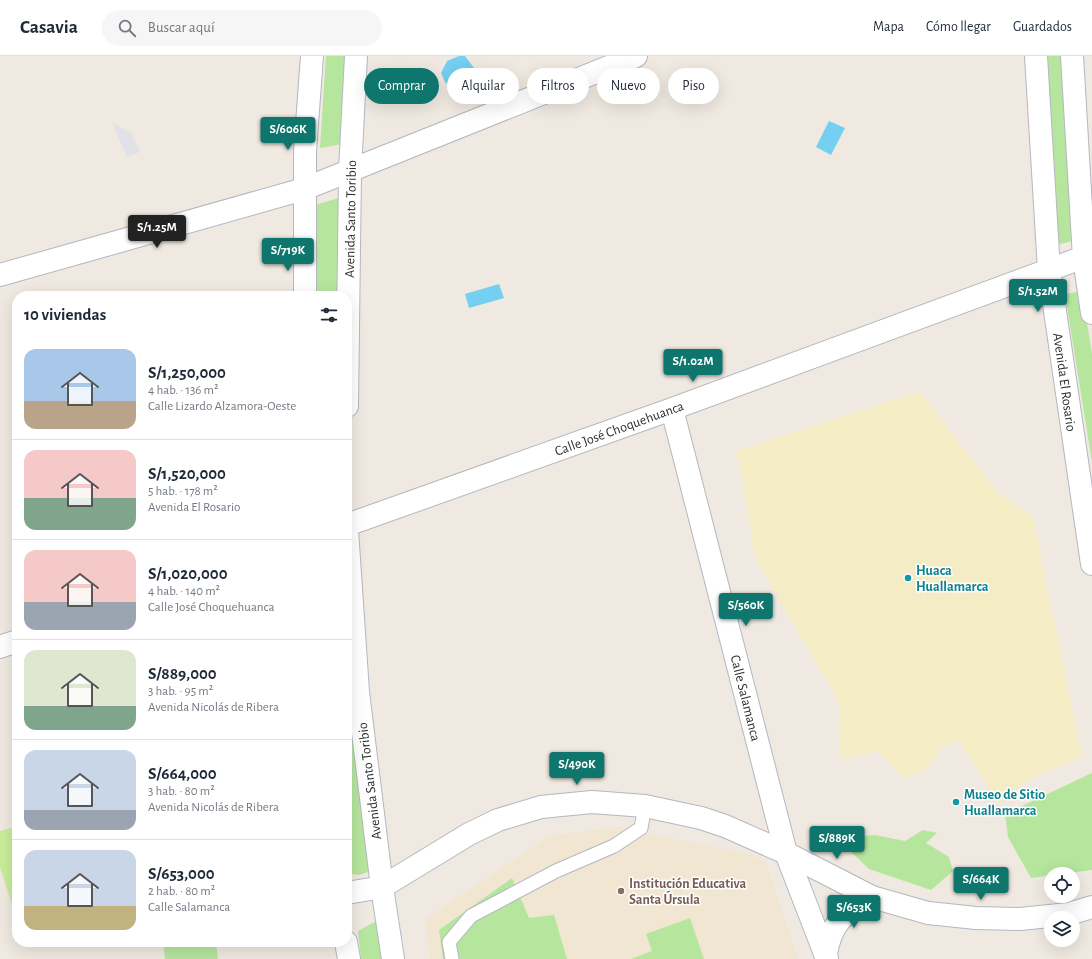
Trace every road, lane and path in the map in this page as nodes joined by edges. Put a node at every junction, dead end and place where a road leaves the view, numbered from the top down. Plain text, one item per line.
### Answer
1 (312, 56) edge
2 (356, 56) edge
3 (636, 56) edge
4 (1036, 56) edge
5 (1072, 56) edge
6 (350, 171) junction
7 (304, 189) junction
8 (1088, 256) edge
9 (1049, 270) junction
10 (0, 275) edge
11 (305, 291) edge
12 (348, 291) edge
13 (1092, 314) edge
14 (672, 409) junction
15 (352, 523) edge
16 (1092, 564) edge
17 (352, 604) edge
18 (12, 643) edge
19 (0, 647) edge
20 (644, 806) junction
21 (786, 853) junction
22 (382, 887) junction
23 (352, 892) edge
24 (872, 897) junction
25 (1092, 907) edge
26 (347, 947) edge
27 (826, 956) edge
28 (349, 959) edge
29 (393, 959) edge
30 (452, 959) edge

1 - 7 street
2 - 6 street, Avenida Santo Toribio
3 - 6 street
4 - 9 street, Avenida El Rosario
5 - 8 street
6 - 7 street
6 - 12 street, Avenida Santo Toribio
7 - 10 street
7 - 11 street
8 - 9 street, Calle José Choquehuanca
8 - 13 street
9 - 14 street, Calle José Choquehuanca
9 - 16 street, Avenida El Rosario
14 - 15 street, Calle José Choquehuanca
14 - 21 street, Calle Salamanca
17 - 22 street, Avenida Santo Toribio
18 - 19 street
20 - 21 street
20 - 22 street
20 - 30 lane
21 - 24 street
21 - 27 street, Calle Salamanca
22 - 23 street
22 - 29 street, Avenida Santo Toribio
24 - 25 street
24 - 27 street
26 - 28 street

